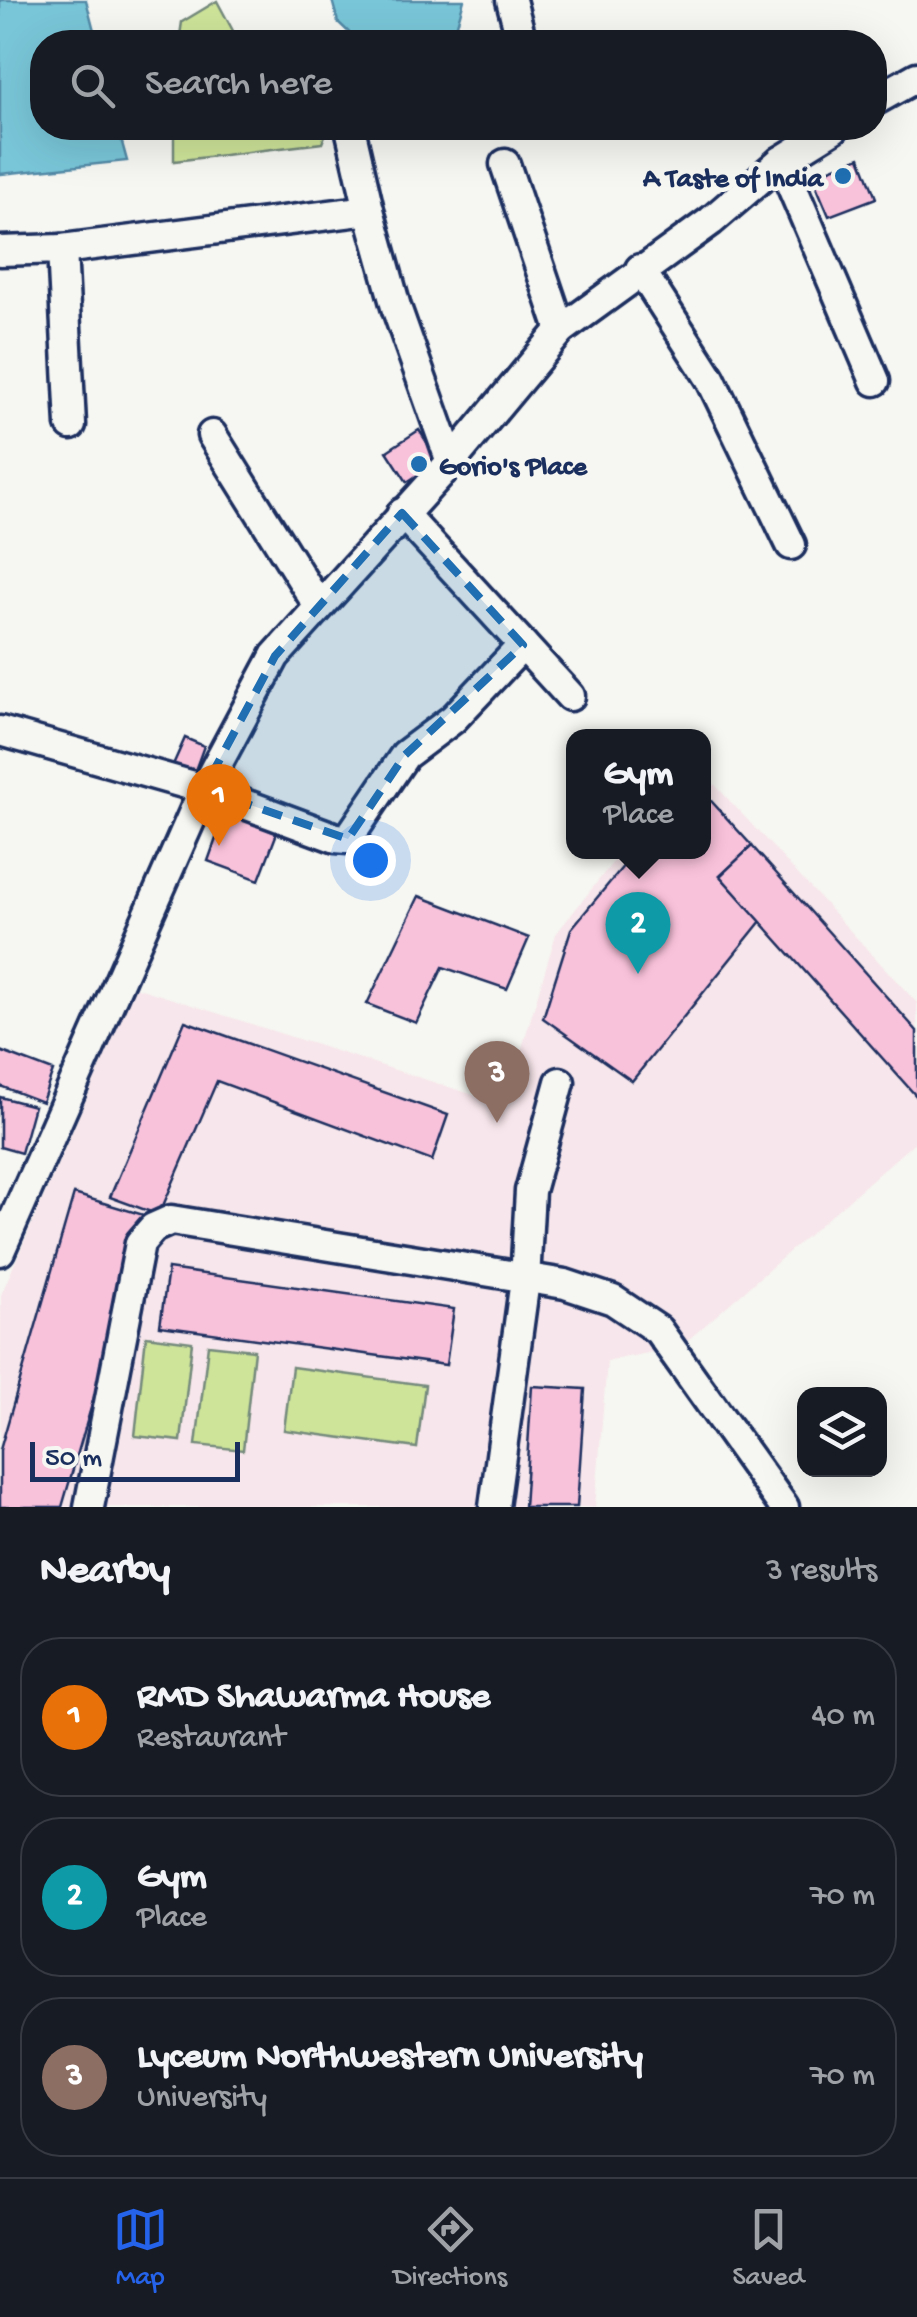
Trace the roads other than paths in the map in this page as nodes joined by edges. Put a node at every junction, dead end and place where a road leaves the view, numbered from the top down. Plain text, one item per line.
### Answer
1 (511, 0) edge
2 (519, 30) edge
3 (917, 78) edge
4 (887, 94) edge
5 (360, 140) edge
6 (815, 140) edge
7 (782, 161) junction
8 (505, 164) dead end
9 (369, 210) junction
10 (62, 248) junction
11 (0, 251) edge
12 (640, 269) junction
13 (561, 330) junction
14 (874, 381) dead end
15 (72, 425) dead end
16 (212, 436) dead end
17 (451, 462) junction
18 (402, 513) junction
19 (791, 544) dead end
20 (318, 605) junction
21 (523, 646) junction
22 (570, 696) dead end
23 (0, 731) edge
24 (204, 790) junction
25 (560, 1082) dead end
26 (0, 1252) edge
27 (524, 1280) junction
28 (89, 1507) edge
29 (494, 1507) edge
30 (784, 1507) edge

1 - 2 street
3 - 4 street
5 - 9 street
6 - 7 street
7 - 12 street
7 - 14 street
8 - 13 street
9 - 10 street
9 - 17 street
10 - 11 street
10 - 15 street
12 - 13 street
12 - 19 street
13 - 17 street
16 - 20 street
17 - 18 street
18 - 20 street
18 - 21 street
20 - 24 street
21 - 22 street
21 - 24 street
23 - 24 street
24 - 26 street
25 - 27 street
27 - 28 street
27 - 29 street
27 - 30 street

